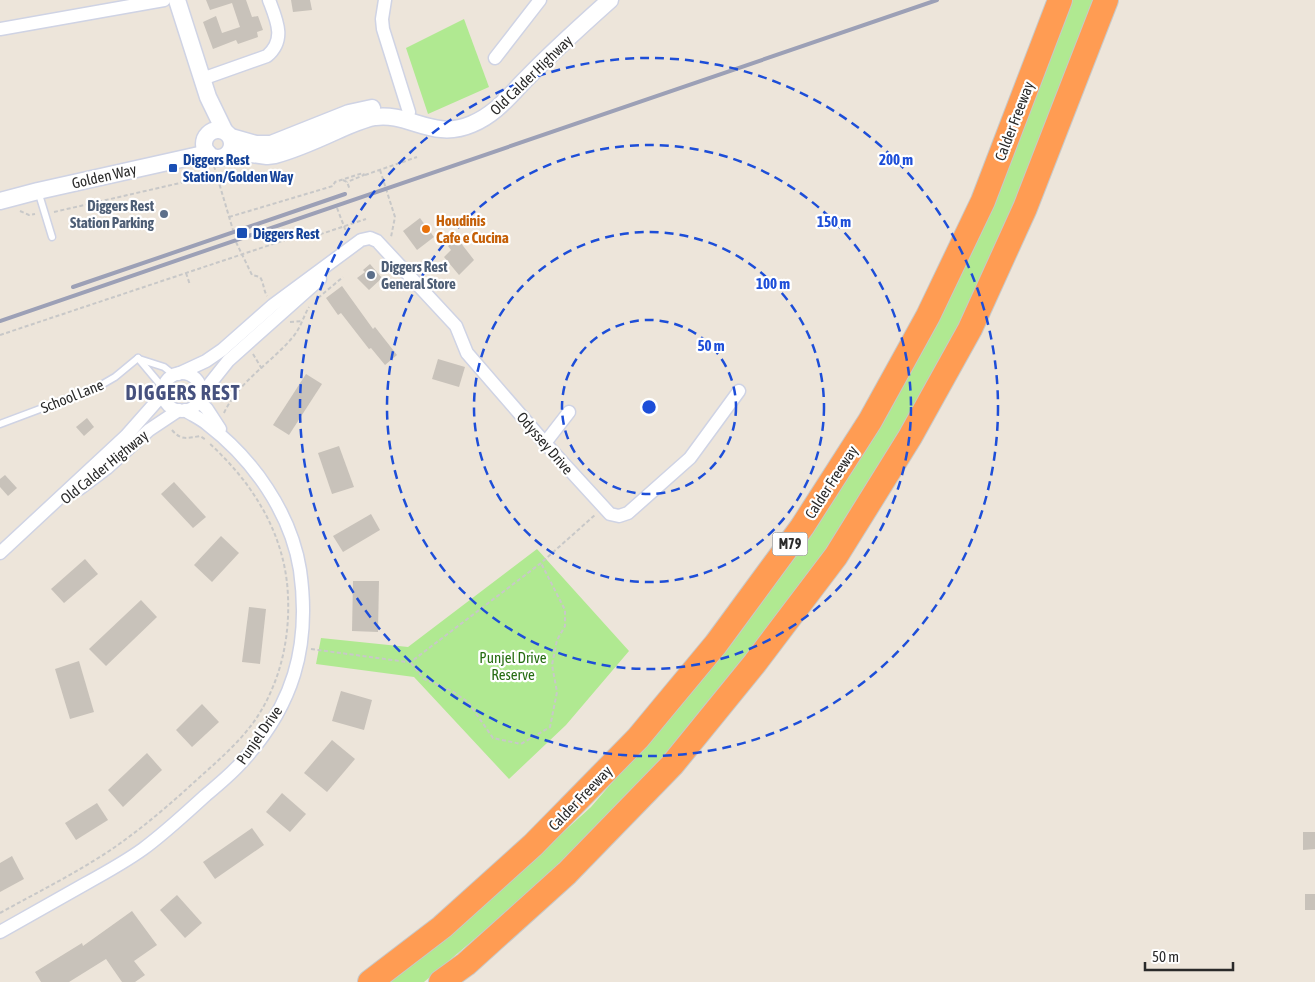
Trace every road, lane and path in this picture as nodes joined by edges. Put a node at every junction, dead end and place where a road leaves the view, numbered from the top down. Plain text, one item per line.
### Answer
1 (164, 0) edge
2 (177, 0) edge
3 (270, 0) edge
4 (385, 0) edge
5 (540, 0) edge
6 (610, 0) edge
7 (1060, 0) edge
8 (1106, 0) edge
9 (0, 29) edge
10 (494, 58) dead end
11 (527, 78) junction
12 (202, 79) junction
13 (409, 119) junction
14 (222, 133) junction
15 (228, 154) junction
16 (417, 157) dead end
17 (211, 160) junction
18 (380, 170) junction
19 (194, 171) dead end
20 (364, 175) junction
21 (343, 180) junction
22 (347, 182) junction
23 (350, 190) dead end
24 (38, 191) junction
25 (0, 201) edge
26 (337, 208) dead end
27 (15, 209) dead end
28 (45, 214) junction
29 (229, 217) junction
30 (366, 219) dead end
31 (344, 227) junction
32 (233, 230) dead end
33 (346, 234) dead end
34 (52, 237) dead end
35 (390, 238) dead end
36 (236, 242) dead end
37 (357, 244) junction
38 (242, 254) junction
39 (186, 273) junction
40 (343, 277) dead end
41 (190, 285) dead end
42 (268, 297) dead end
43 (318, 298) dead end
44 (312, 304) dead end
45 (0, 335) edge
46 (252, 352) dead end
47 (138, 358) junction
48 (262, 369) junction
49 (176, 374) junction
50 (164, 391) junction
51 (740, 391) dead end
52 (200, 398) junction
53 (182, 410) junction
54 (569, 412) dead end
55 (164, 420) junction
56 (0, 424) edge
57 (216, 428) junction
58 (207, 441) junction
59 (545, 443) junction
60 (603, 508) junction
61 (31, 525) junction
62 (0, 553) edge
63 (541, 564) junction
64 (301, 648) junction
65 (410, 662) junction
66 (0, 913) edge
67 (0, 932) edge
68 (370, 982) edge
69 (441, 982) edge

1 - 9 street
2 - 12 street
3 - 12 street
4 - 13 street
5 - 10 street
6 - 11 street, Old Calder Highway
7 - 68 highway, Calder Freeway / M79
8 - 69 highway
11 - 13 street
11 - 13 street, Old Calder Highway
12 - 14 street
13 - 14 street
13 - 15 street
14 - 15 street
14 - 17 street
15 - 17 street
16 - 18 path
17 - 24 street, Golden Way
17 - 29 path
18 - 20 path
18 - 35 path
19 - 28 path
20 - 21 path
20 - 22 path
21 - 22 path
21 - 29 path
22 - 23 path
24 - 25 street, Golden Way
24 - 28 lane
26 - 31 path
27 - 28 path
28 - 34 lane
29 - 32 path
30 - 31 path
31 - 33 path
31 - 38 path
36 - 38 path
37 - 49 street
37 - 52 street
37 - 59 street, Odyssey Drive
38 - 39 path
38 - 42 path
39 - 41 path
39 - 45 path
40 - 43 path
44 - 48 path
46 - 48 path
47 - 49 lane
47 - 50 lane
47 - 56 lane, School Lane
48 - 57 path
49 - 50 street
49 - 52 street
50 - 53 street
50 - 61 street, Old Calder Highway
51 - 60 street
52 - 53 street
52 - 57 street, Punjel Drive
53 - 55 street, Old Calder Highway
53 - 57 street, Punjel Drive
54 - 59 street
55 - 58 path
55 - 61 street, Old Calder Highway
57 - 58 path
57 - 64 street, Punjel Drive
58 - 66 path
59 - 60 street, Odyssey Drive
60 - 63 path
61 - 62 street, Old Calder Highway
63 - 65 path
63 - 65 path
64 - 65 path
64 - 67 street, Punjel Drive

